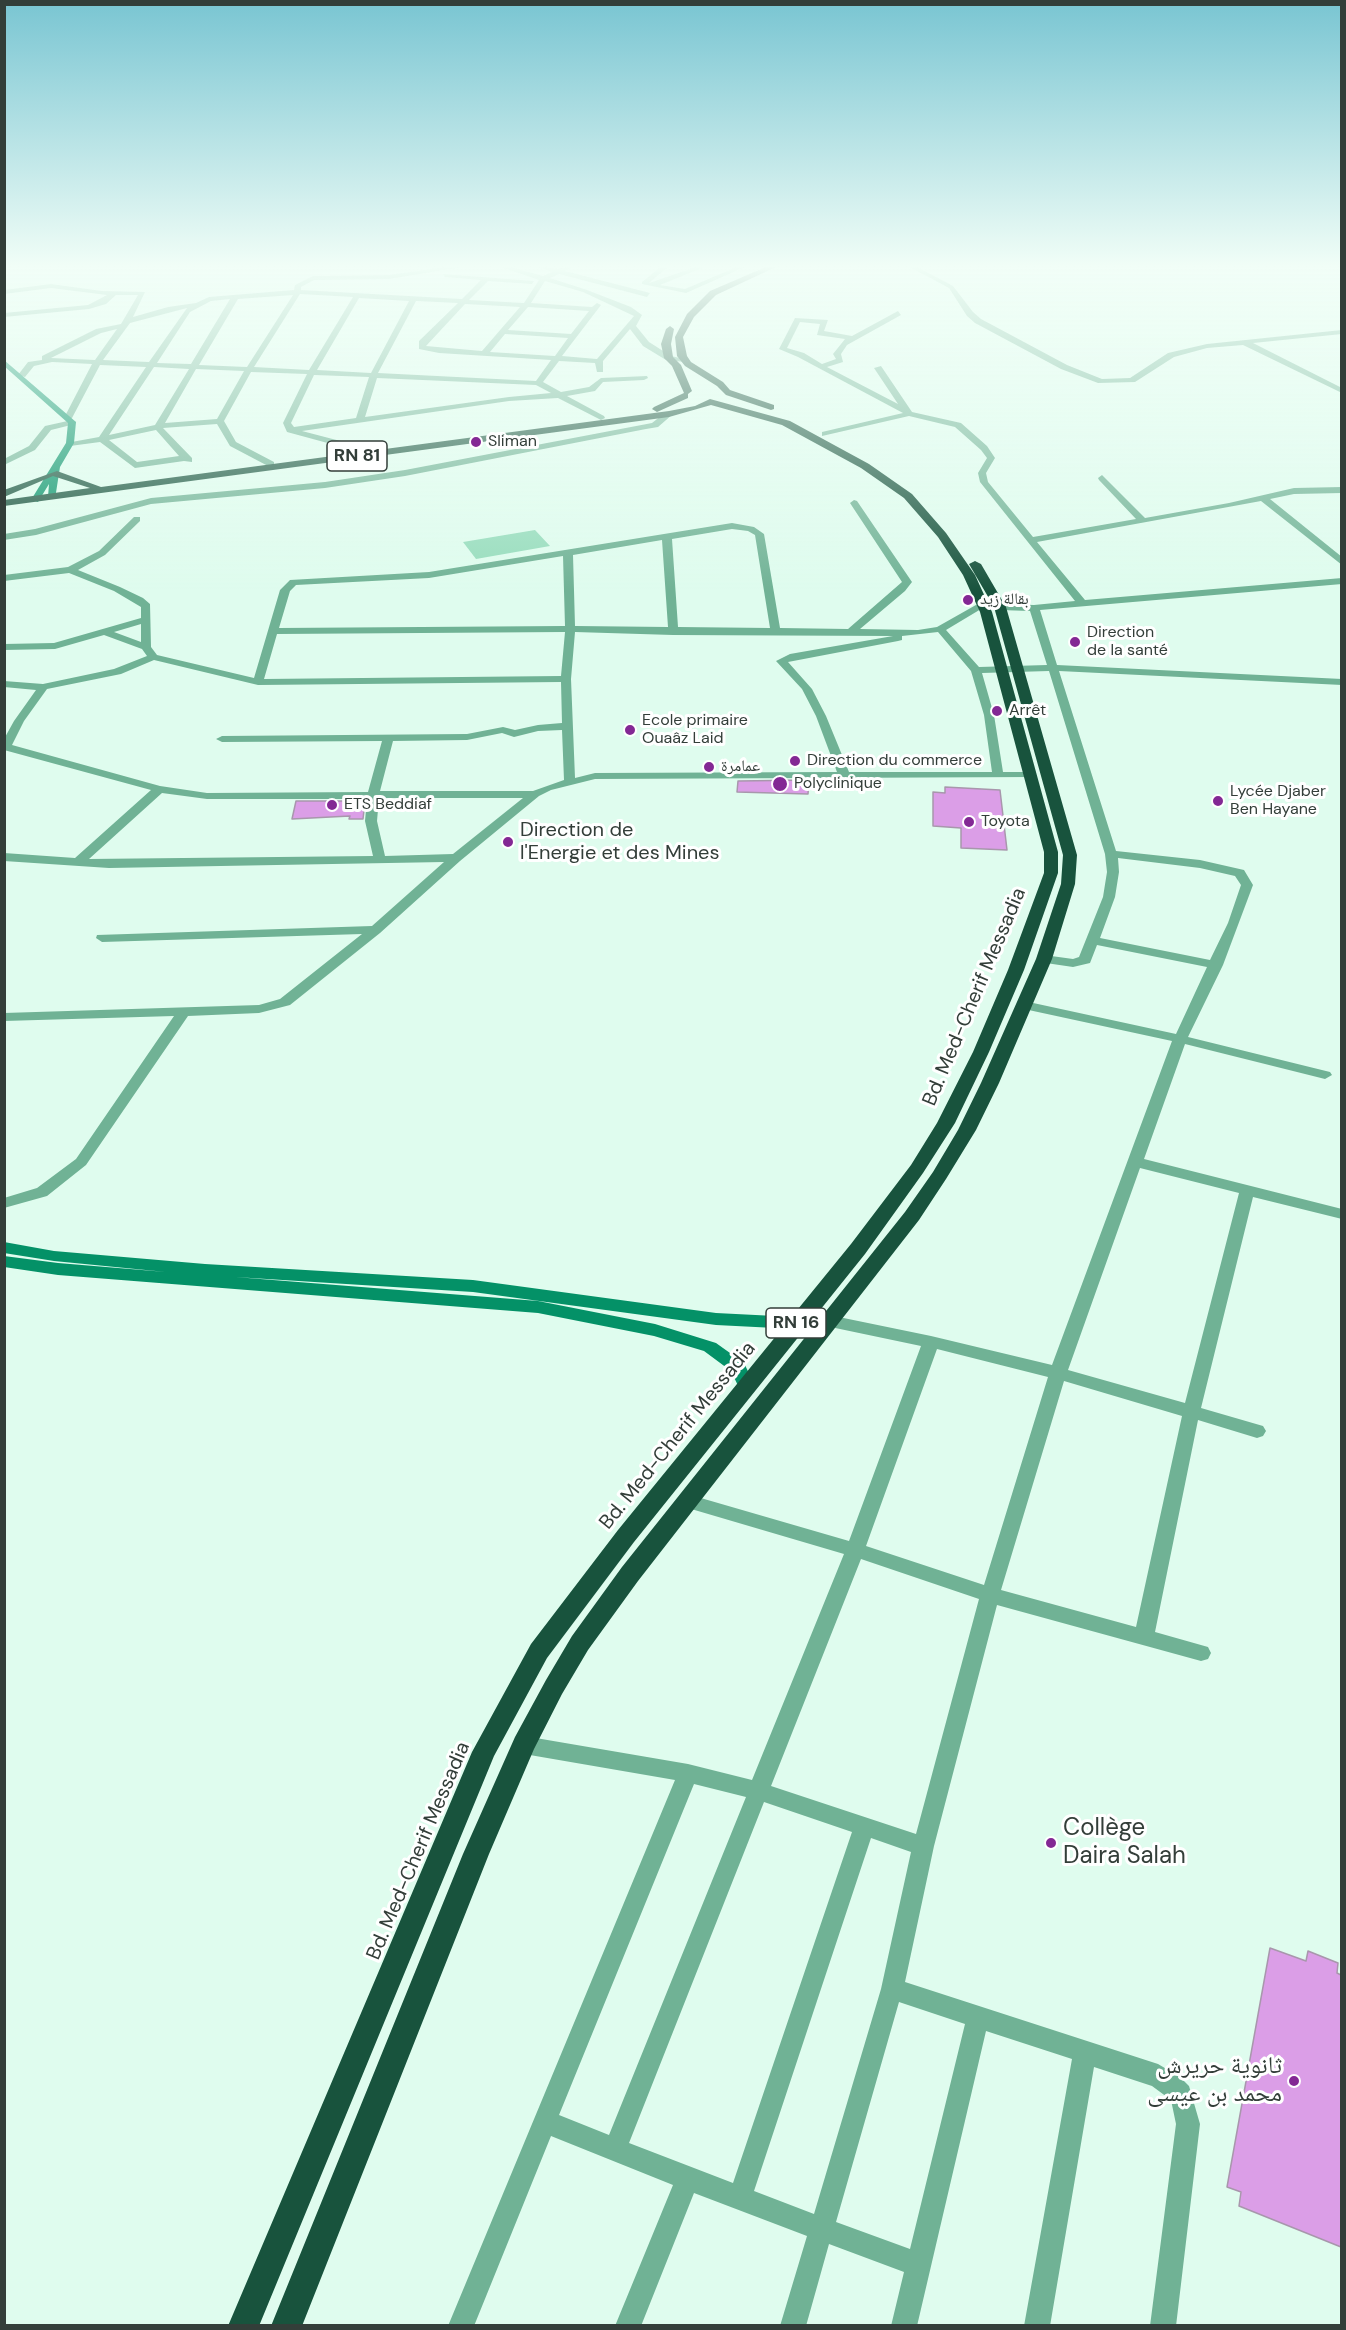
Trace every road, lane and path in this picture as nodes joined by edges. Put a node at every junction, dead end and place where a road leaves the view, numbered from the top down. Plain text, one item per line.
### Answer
1 (374, 374) edge
2 (22, 375) edge
3 (91, 375) edge
4 (147, 375) edge
5 (190, 375) edge
6 (248, 375) edge
7 (311, 375) edge
8 (387, 375) edge
9 (544, 375) edge
10 (600, 375) edge
11 (685, 375) edge
12 (694, 375) edge
13 (836, 375) edge
14 (882, 375) edge
15 (1083, 375) edge
16 (1141, 375) edge
17 (1309, 375) edge
18 (644, 378) dead end
19 (601, 380) junction
20 (538, 383) junction
21 (1341, 391) edge
22 (706, 394) junction
23 (561, 395) junction
24 (750, 411) junction
25 (908, 413) junction
26 (669, 414) junction
27 (601, 418) junction
28 (360, 419) junction
29 (70, 420) junction
30 (220, 421) junction
31 (158, 428) junction
32 (290, 430) junction
33 (825, 434) junction
34 (102, 439) junction
35 (70, 443) junction
36 (368, 451) junction
37 (4, 463) edge
38 (271, 464) junction
39 (54, 473) junction
40 (1102, 478) dead end
41 (96, 487) junction
42 (1341, 490) edge
43 (53, 495) junction
44 (4, 496) edge
45 (35, 497) junction
46 (1263, 498) junction
47 (4, 503) edge
48 (854, 503) dead end
49 (136, 519) dead end
50 (1143, 521) junction
51 (4, 537) edge
52 (667, 538) junction
53 (1030, 540) junction
54 (568, 551) junction
55 (1341, 562) edge
56 (70, 570) junction
57 (4, 578) edge
58 (1341, 581) edge
59 (1082, 603) junction
60 (992, 606) junction
61 (1034, 608) junction
62 (145, 620) junction
63 (570, 629) junction
64 (940, 629) junction
65 (272, 630) junction
66 (852, 631) junction
67 (105, 632) junction
68 (673, 632) junction
69 (776, 632) junction
70 (918, 633) junction
71 (4, 647) edge
72 (146, 647) junction
73 (153, 657) junction
74 (1010, 668) junction
75 (1053, 668) junction
76 (976, 670) junction
77 (566, 679) junction
78 (258, 682) junction
79 (1341, 682) edge
80 (4, 684) edge
81 (44, 687) junction
82 (4, 721) edge
83 (19, 721) junction
84 (568, 726) junction
85 (389, 736) junction
86 (222, 739) dead end
87 (5, 748) edge
88 (843, 774) junction
89 (998, 775) junction
90 (1029, 775) junction
91 (569, 780) junction
92 (159, 789) junction
93 (535, 794) junction
94 (373, 795) junction
95 (1111, 854) junction
96 (4, 857) edge
97 (380, 858) junction
98 (456, 858) junction
99 (78, 862) junction
100 (375, 930) junction
101 (102, 938) dead end
102 (1093, 940) junction
103 (1044, 959) junction
104 (1216, 965) junction
105 (1024, 1005) junction
106 (184, 1012) junction
107 (4, 1017) edge
108 (1180, 1039) junction
109 (1325, 1075) dead end
110 (1135, 1162) junction
111 (1247, 1190) junction
112 (4, 1203) edge
113 (1341, 1214) edge
114 (4, 1247) edge
115 (4, 1261) edge
116 (800, 1318) junction
117 (827, 1321) junction
118 (931, 1342) junction
119 (1058, 1373) junction
120 (747, 1388) junction
121 (1191, 1412) junction
122 (1257, 1431) dead end
123 (687, 1501) junction
124 (855, 1550) junction
125 (990, 1595) junction
126 (1144, 1637) junction
127 (1201, 1653) dead end
128 (524, 1745) junction
129 (688, 1773) junction
130 (758, 1791) junction
131 (864, 1826) junction
132 (923, 1846) junction
133 (892, 1989) junction
134 (978, 2018) junction
135 (1085, 2053) junction
136 (546, 2122) junction
137 (615, 2149) junction
138 (688, 2179) junction
139 (740, 2198) junction
140 (820, 2227) junction
141 (919, 2265) junction
142 (243, 2325) edge
143 (286, 2325) edge
144 (461, 2325) edge
145 (628, 2325) edge
146 (793, 2325) edge
147 (904, 2325) edge
148 (1037, 2325) edge
149 (1163, 2325) edge

1 - 28 street
2 - 29 street
3 - 29 street
4 - 34 street
5 - 31 street
6 - 30 street
7 - 32 street
8 - 20 street
9 - 20 street
10 - 19 street
11 - 22 highway
12 - 22 highway, RN 16
13 - 25 street
14 - 25 street
15 - 16 street
17 - 21 street
18 - 19 street
19 - 23 street
20 - 23 street
22 - 24 highway, Bd. Med-Cherif Messadia / RN 16
22 - 26 highway, RN 81
22 - 27 highway, RN 81
22 - 33 highway, Bd. Med-Cherif Messadia / RN 16
23 - 27 street
23 - 28 street
24 - 26 highway
24 - 60 highway, Bd. Med-Cherif Messadia / RN 16
25 - 33 street
25 - 53 street
26 - 43 highway, RN 81
26 - 51 street
27 - 36 highway, RN 81
28 - 32 street
29 - 35 street
29 - 37 street
30 - 31 street
30 - 38 street
31 - 34 street
31 - 34 street
32 - 36 street
33 - 60 highway, Bd. Med-Cherif Messadia / RN 16
34 - 35 street
35 - 39 street
36 - 38 highway, RN 81
38 - 41 highway, RN 81
39 - 41 highway
39 - 43 street
39 - 44 highway
39 - 45 street
40 - 50 street
41 - 43 highway, RN 81
42 - 46 street
43 - 45 highway, RN 81
44 - 45 highway, RN 81
45 - 47 highway, RN 81
46 - 50 street
46 - 55 street
48 - 66 street
49 - 56 street
50 - 53 street
52 - 54 street
52 - 68 street
52 - 69 street
53 - 59 street
54 - 63 street
54 - 65 street
56 - 57 street
56 - 62 street
58 - 59 street
59 - 61 street
60 - 61 street
60 - 64 street
60 - 74 highway, Bd. Med-Cherif Messadia / RN 16
61 - 75 street
62 - 67 street
62 - 72 street
63 - 65 street
63 - 68 street
63 - 77 street
64 - 70 street
64 - 76 street
65 - 78 street
66 - 69 street
66 - 70 street
67 - 71 street
67 - 72 street
68 - 69 street
70 - 88 street
72 - 73 street
73 - 78 street
73 - 81 street
74 - 75 street
74 - 76 street
74 - 90 highway, Bd. Med-Cherif Messadia / RN 16
74 - 103 highway, Bd. Med-Cherif Messadia / RN 16
75 - 79 street
75 - 95 street
76 - 89 street
77 - 78 street
77 - 84 street
80 - 81 street
81 - 83 street
82 - 83 street
83 - 87 street
84 - 85 street
84 - 91 street
85 - 86 street
85 - 94 street
87 - 92 street
88 - 89 street
88 - 91 street
89 - 90 street
90 - 116 highway, Bd. Med-Cherif Messadia / RN 16
91 - 93 street
92 - 94 street
92 - 99 street
93 - 94 street
93 - 98 street
94 - 97 street
95 - 102 street
95 - 104 street
96 - 99 street
97 - 98 street
97 - 99 street
98 - 100 street
100 - 101 street
100 - 106 street
102 - 103 street
102 - 104 street
103 - 105 highway, Bd. Med-Cherif Messadia / RN 16
104 - 108 street
105 - 108 street
105 - 117 highway, Bd. Med-Cherif Messadia / RN 16
106 - 107 street
106 - 112 street
108 - 109 street
108 - 110 street
110 - 111 street
110 - 119 street
111 - 113 street
111 - 121 street
114 - 116 street
115 - 120 street
116 - 117 street
116 - 120 highway, Bd. Med-Cherif Messadia / RN 16
117 - 118 street
117 - 123 highway, Bd. Med-Cherif Messadia / RN 16
118 - 119 street
118 - 124 street
119 - 121 street
119 - 125 street
120 - 142 highway, Bd. Med-Cherif Messadia / RN 16
121 - 122 street
121 - 126 street
123 - 124 street
123 - 128 highway, Bd. Med-Cherif Messadia / RN 16
124 - 125 street
124 - 130 street
125 - 126 street
125 - 132 street
126 - 127 street
128 - 129 street
128 - 143 highway, Bd. Med-Cherif Messadia / RN 16
129 - 130 street
129 - 136 street
130 - 131 street
130 - 137 street
131 - 132 street
131 - 139 street
132 - 133 street
133 - 134 street
133 - 140 street
134 - 135 street
134 - 141 street
135 - 148 street
135 - 149 street
136 - 137 street
136 - 144 street
137 - 138 street
138 - 139 street
138 - 145 street
139 - 140 street
140 - 141 street
140 - 146 street
141 - 147 street

